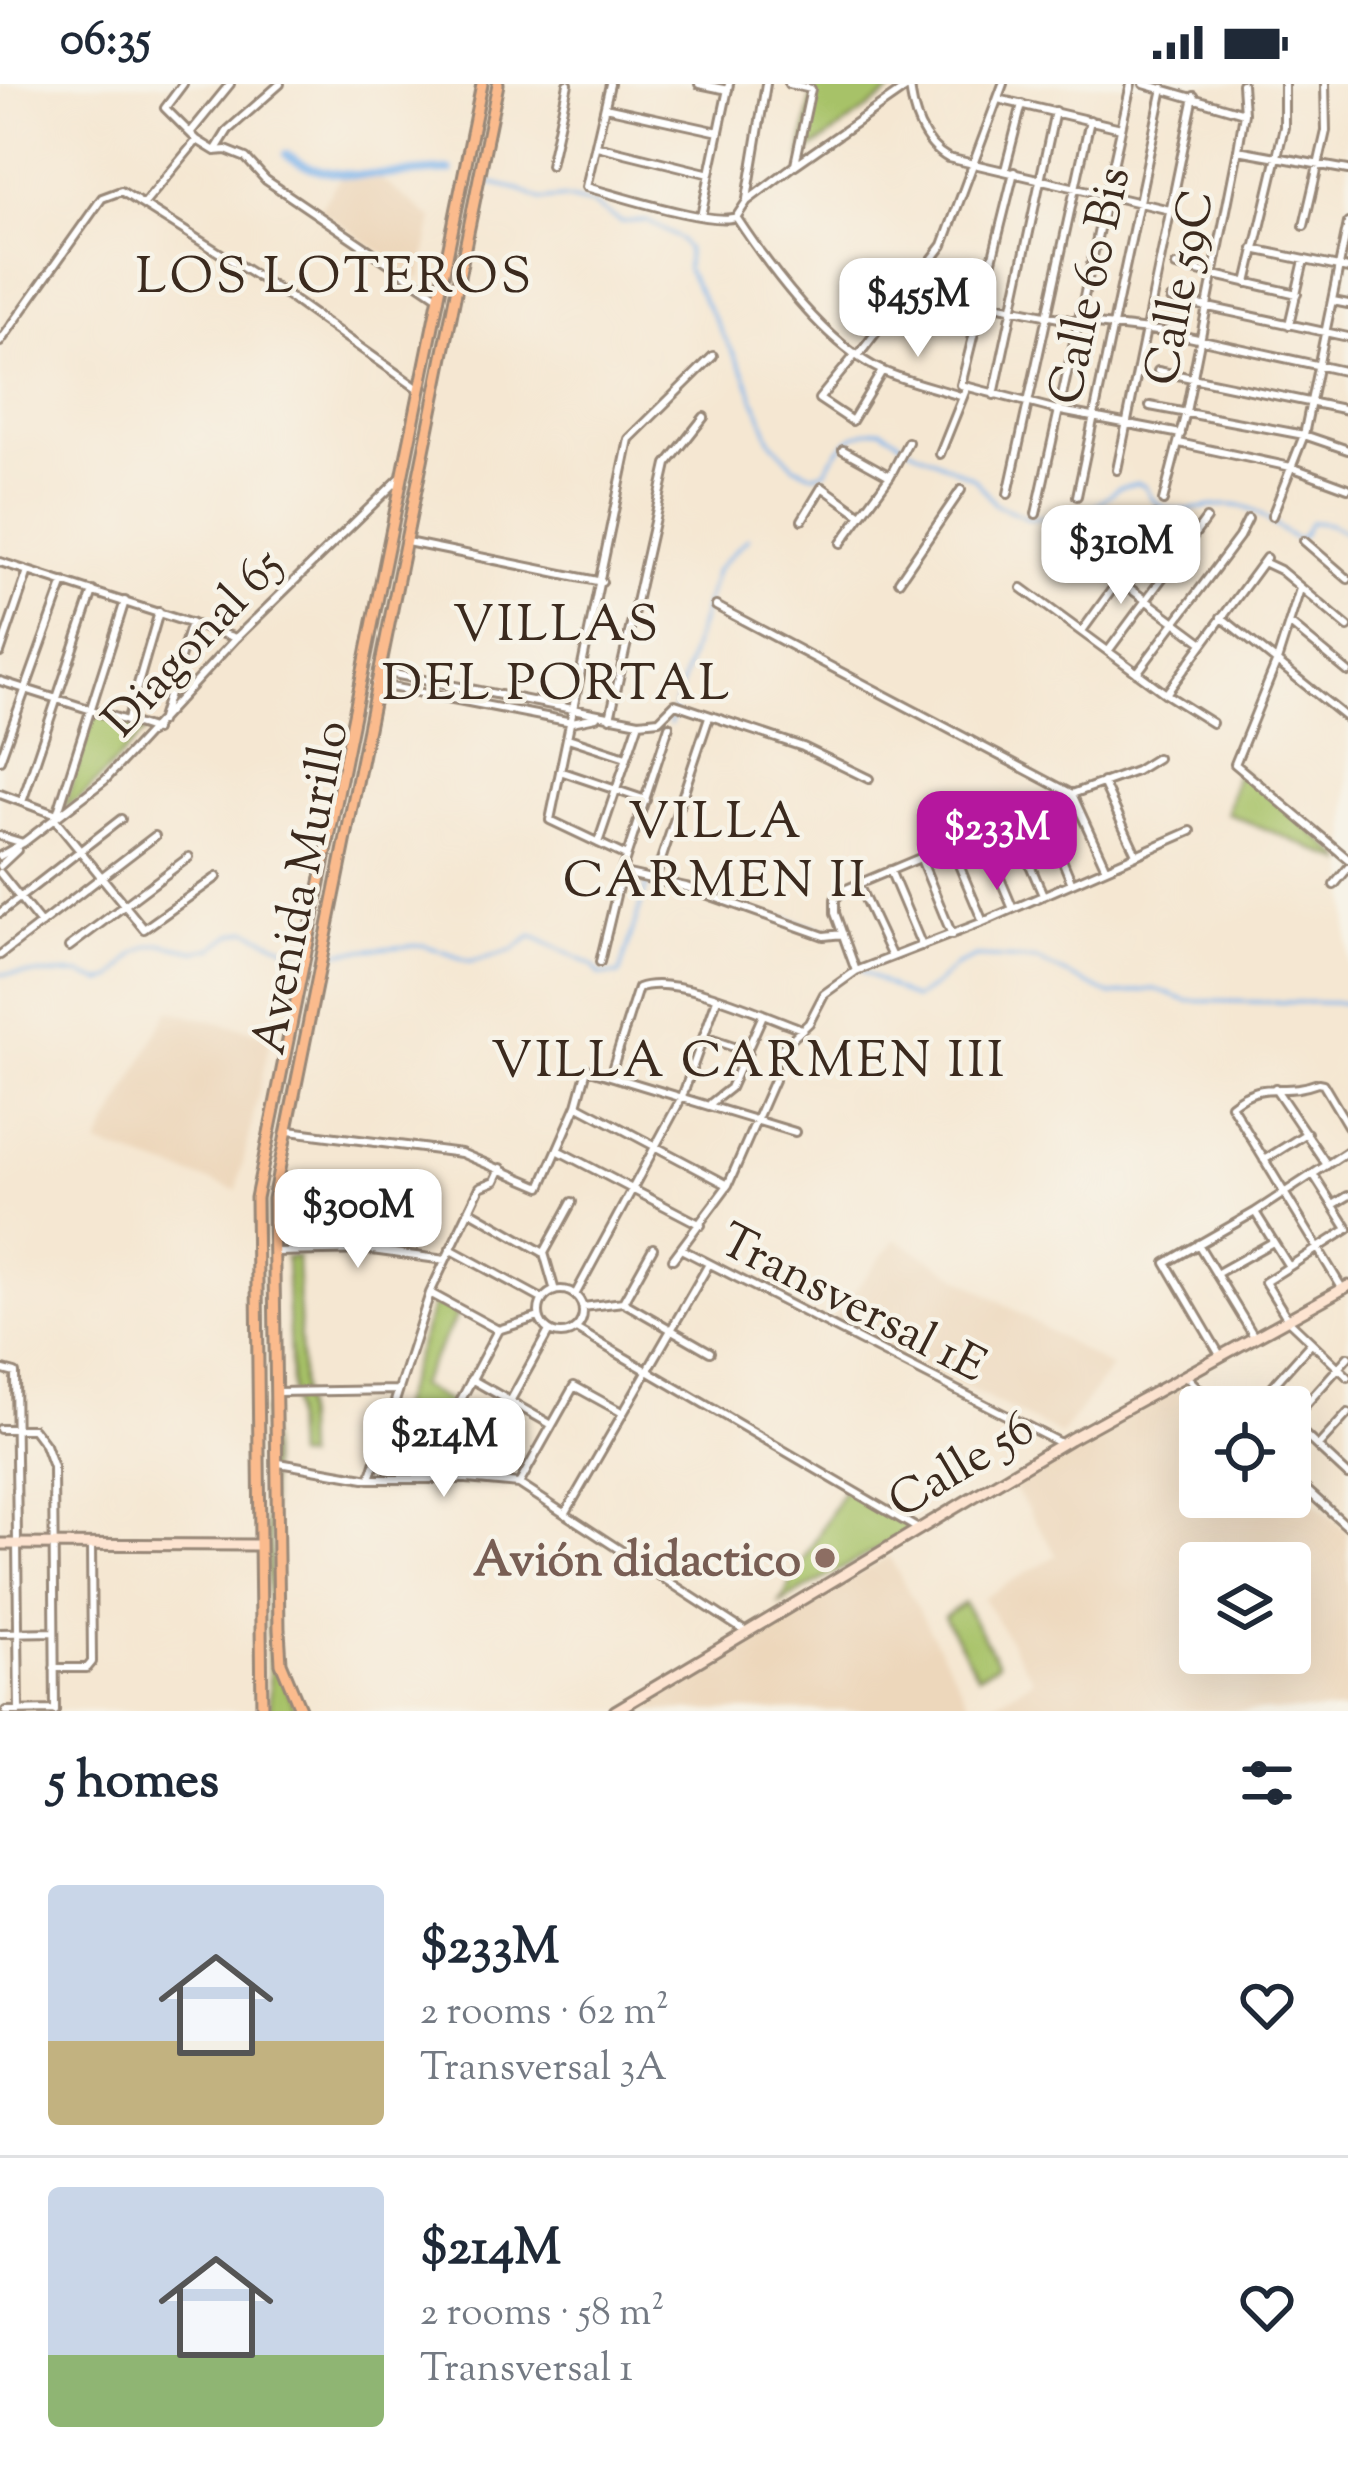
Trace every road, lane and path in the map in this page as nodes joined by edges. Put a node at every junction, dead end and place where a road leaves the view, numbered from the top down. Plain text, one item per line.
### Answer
1 (183, 84) edge
2 (230, 84) edge
3 (280, 84) edge
4 (482, 84) edge
5 (498, 84) edge
6 (568, 84) edge
7 (610, 84) edge
8 (700, 84) edge
9 (766, 84) edge
10 (789, 84) edge
11 (910, 84) edge
12 (1003, 84) edge
13 (1131, 84) edge
14 (1144, 84) edge
15 (1208, 84) edge
16 (1242, 84) edge
17 (1284, 84) edge
18 (1325, 84) edge
19 (729, 87) edge
20 (1162, 88) junction
21 (1194, 96) junction
22 (998, 99) junction
23 (1208, 100) junction
24 (1022, 104) junction
25 (605, 106) junction
26 (1055, 111) junction
27 (1244, 113) junction
28 (1090, 120) junction
29 (1121, 128) junction
30 (719, 131) junction
31 (194, 136) junction
32 (596, 146) junction
33 (1238, 149) junction
34 (215, 151) junction
35 (1277, 157) junction
36 (974, 163) junction
37 (1317, 164) junction
38 (550, 165) dead end
39 (795, 165) junction
40 (1348, 170) edge
41 (1010, 171) junction
42 (710, 174) junction
43 (1042, 179) junction
44 (1073, 188) junction
45 (1106, 196) junction
46 (747, 201) junction
47 (145, 204) junction
48 (1138, 204) junction
49 (1170, 211) junction
50 (701, 216) junction
51 (736, 217) junction
52 (1348, 223) edge
53 (1304, 226) dead end
54 (1253, 249) junction
55 (1304, 260) junction
56 (1176, 266) dead end
57 (1343, 268) edge
58 (1213, 275) junction
59 (1247, 283) junction
60 (1297, 294) junction
61 (440, 298) junction
62 (1171, 299) dead end
63 (1333, 301) junction
64 (980, 302) junction
65 (1348, 304) edge
66 (1208, 306) junction
67 (1013, 309) junction
68 (1046, 315) junction
69 (1078, 322) junction
70 (1289, 325) junction
71 (1113, 326) junction
72 (1145, 329) junction
73 (1327, 333) junction
74 (1348, 337) edge
75 (1200, 341) junction
76 (0, 342) edge
77 (857, 355) junction
78 (713, 356) dead end
79 (1320, 366) junction
80 (882, 371) junction
81 (1158, 371) dead end
82 (1348, 372) edge
83 (1192, 379) junction
84 (964, 386) junction
85 (420, 390) junction
86 (994, 395) junction
87 (963, 398) junction
88 (1027, 403) junction
89 (1312, 403) junction
90 (1150, 406) dead end
91 (1348, 410) edge
92 (1061, 411) junction
93 (1186, 412) junction
94 (704, 417) dead end
95 (1092, 417) junction
96 (1127, 424) junction
97 (1304, 435) junction
98 (1180, 438) junction
99 (906, 446) dead end
100 (843, 449) dead end
101 (1348, 450) edge
102 (940, 454) dead end
103 (1291, 467) junction
104 (1118, 470) dead end
105 (890, 476) junction
106 (402, 477) junction
107 (1348, 488) edge
108 (961, 490) dead end
109 (1008, 494) dead end
110 (1077, 496) dead end
111 (1163, 501) dead end
112 (1036, 514) dead end
113 (861, 515) junction
114 (1154, 516) dead end
115 (1272, 516) dead end
116 (1206, 519) dead end
117 (1248, 519) dead end
118 (802, 520) dead end
119 (1065, 540) dead end
120 (1304, 541) dead end
121 (404, 542) junction
122 (841, 543) dead end
123 (0, 562) edge
124 (28, 570) junction
125 (1348, 579) edge
126 (1120, 580) junction
127 (899, 581) dead end
128 (64, 582) junction
129 (602, 582) junction
130 (1022, 588) dead end
131 (1300, 589) junction
132 (93, 591) junction
133 (125, 601) junction
134 (1148, 601) junction
135 (716, 606) dead end
136 (159, 612) junction
137 (1221, 617) junction
138 (1175, 620) junction
139 (191, 623) junction
140 (1289, 623) junction
141 (1348, 627) edge
142 (1082, 631) junction
143 (236, 638) junction
144 (1202, 642) junction
145 (1109, 650) junction
146 (0, 653) edge
147 (1277, 661) junction
148 (378, 671) junction
149 (1348, 672) edge
150 (1137, 673) junction
151 (0, 681) edge
152 (428, 682) junction
153 (375, 684) junction
154 (24, 689) junction
155 (425, 694) junction
156 (1166, 694) junction
157 (55, 699) junction
158 (93, 711) junction
159 (574, 712) junction
160 (709, 716) junction
161 (598, 717) junction
162 (610, 718) junction
163 (1348, 718) edge
164 (127, 722) junction
165 (572, 722) junction
166 (639, 722) junction
167 (1212, 723) dead end
168 (669, 726) dead end
169 (156, 729) junction
170 (568, 737) junction
171 (626, 757) junction
172 (1157, 758) dead end
173 (0, 760) edge
174 (560, 771) junction
175 (869, 779) dead end
176 (1103, 782) junction
177 (616, 790) junction
178 (0, 794) edge
179 (1072, 794) junction
180 (646, 800) junction
181 (22, 802) junction
182 (1040, 807) junction
183 (57, 817) junction
184 (121, 819) dead end
185 (1010, 820) junction
186 (1191, 830) dead end
187 (981, 833) junction
188 (0, 836) edge
189 (155, 836) dead end
190 (23, 843) junction
191 (598, 844) junction
192 (951, 846) junction
193 (80, 850) junction
194 (1136, 854) junction
195 (0, 856) edge
196 (626, 856) junction
197 (189, 857) dead end
198 (921, 859) junction
199 (1348, 863) edge
200 (1105, 866) junction
201 (0, 869) edge
202 (890, 870) junction
203 (624, 873) junction
204 (102, 877) junction
205 (217, 877) dead end
206 (655, 878) junction
207 (1072, 882) junction
208 (858, 884) junction
209 (1334, 885) dead end
210 (1043, 895) junction
211 (20, 898) junction
212 (124, 904) junction
213 (1013, 909) junction
214 (0, 913) edge
215 (983, 922) junction
216 (40, 924) junction
217 (843, 934) junction
218 (952, 934) junction
219 (922, 946) junction
220 (69, 947) dead end
221 (0, 955) edge
222 (892, 957) junction
223 (600, 962) dead end
224 (856, 971) junction
225 (717, 999) junction
226 (763, 1015) junction
227 (802, 1029) junction
228 (704, 1037) junction
229 (748, 1052) junction
230 (610, 1076) junction
231 (1275, 1088) junction
232 (682, 1097) junction
233 (708, 1104) junction
234 (578, 1105) junction
235 (755, 1118) junction
236 (1348, 1126) edge
237 (285, 1131) junction
238 (795, 1132) dead end
239 (1307, 1133) junction
240 (655, 1146) junction
241 (559, 1151) junction
242 (1348, 1151) edge
243 (1264, 1160) junction
244 (1327, 1165) junction
245 (501, 1168) junction
246 (1313, 1174) junction
247 (728, 1185) junction
248 (631, 1186) junction
249 (1285, 1194) junction
250 (1347, 1198) edge
251 (572, 1202) dead end
252 (1333, 1205) junction
253 (469, 1210) junction
254 (1255, 1212) junction
255 (701, 1225) junction
256 (1348, 1229) edge
257 (1273, 1242) junction
258 (1198, 1244) junction
259 (1318, 1247) junction
260 (652, 1248) dead end
261 (450, 1249) junction
262 (681, 1249) junction
263 (271, 1252) junction
264 (544, 1252) junction
265 (673, 1259) dead end
266 (445, 1260) junction
267 (709, 1264) junction
268 (1288, 1267) junction
269 (1216, 1274) junction
270 (1346, 1287) edge
271 (556, 1291) junction
272 (430, 1293) junction
273 (575, 1295) junction
274 (543, 1300) junction
275 (622, 1302) junction
276 (583, 1307) junction
277 (539, 1317) junction
278 (1289, 1321) junction
279 (576, 1329) junction
280 (498, 1330) junction
281 (670, 1330) junction
282 (549, 1331) junction
283 (1256, 1340) junction
284 (1312, 1342) junction
285 (710, 1352) dead end
286 (1348, 1357) edge
287 (1221, 1358) junction
288 (1339, 1367) junction
289 (0, 1369) edge
290 (646, 1373) junction
291 (1186, 1376) junction
292 (1348, 1377) edge
293 (471, 1379) junction
294 (1196, 1386) edge
295 (1272, 1386) edge
296 (398, 1390) junction
297 (274, 1392) junction
298 (1311, 1398) edge
299 (508, 1400) junction
300 (256, 1406) junction
301 (274, 1406) junction
302 (623, 1413) junction
303 (1348, 1413) edge
304 (552, 1425) junction
305 (0, 1429) edge
306 (15, 1429) junction
307 (1311, 1441) edge
308 (1062, 1444) junction
309 (1318, 1447) junction
310 (275, 1462) junction
311 (1347, 1472) edge
312 (370, 1479) junction
313 (419, 1479) junction
314 (466, 1479) junction
315 (519, 1484) junction
316 (1311, 1493) edge
317 (566, 1514) junction
318 (1347, 1524) edge
319 (920, 1530) junction
320 (54, 1543) junction
321 (91, 1543) junction
322 (0, 1544) edge
323 (16, 1544) junction
324 (259, 1545) junction
325 (18, 1632) junction
326 (54, 1632) junction
327 (746, 1632) junction
328 (0, 1633) edge
329 (54, 1668) junction
330 (55, 1710) edge
331 (5, 1711) edge
332 (19, 1711) edge
333 (262, 1711) edge
334 (301, 1711) edge
335 (615, 1711) edge

1 - 31 street
2 - 31 street
3 - 34 street
4 - 61 main road, Avenida Murillo
5 - 121 main road, Avenida Murillo
6 - 38 street
7 - 25 street
8 - 19 street
9 - 46 street
10 - 39 street
11 - 36 street
11 - 39 street
12 - 22 street
13 - 29 street
14 - 20 street
15 - 23 street
16 - 27 street, Calle 59C
17 - 35 street
18 - 37 street
19 - 30 street
20 - 21 street
20 - 48 street, Calle 60 Bis
21 - 23 street
21 - 49 street
22 - 24 street
22 - 36 street
23 - 27 street
24 - 26 street
24 - 41 street
25 - 30 street
25 - 32 street
26 - 28 street
26 - 43 street
27 - 33 street, Calle 59C
28 - 29 street
28 - 44 street
29 - 45 street
30 - 42 street
31 - 34 street
31 - 47 street
32 - 42 street
32 - 50 street
33 - 35 street
33 - 58 street, Calle 59C
34 - 61 street
35 - 37 street
35 - 54 street
36 - 41 street
36 - 77 street
37 - 40 street
37 - 53 street
39 - 46 street
41 - 43 street
41 - 64 street
42 - 50 street
43 - 44 street
43 - 67 street
44 - 45 street
44 - 68 street
45 - 48 street
45 - 69 street
46 - 51 street
47 - 76 street
47 - 85 street
48 - 49 street
48 - 71 street, Calle 60 Bis
49 - 72 street
50 - 51 street
51 - 77 street
52 - 57 street
54 - 55 street
54 - 59 street
55 - 57 street
55 - 60 street
56 - 58 street
57 - 63 street
58 - 59 street
58 - 66 street, Calle 59C
59 - 60 street
60 - 70 street
61 - 85 main road, Avenida Murillo
62 - 66 street
63 - 65 street
63 - 73 street
64 - 67 street
64 - 84 street
66 - 70 street
66 - 75 street, Calle 59C
67 - 68 street
67 - 86 street
68 - 69 street
68 - 88 street
69 - 71 street
69 - 92 street
70 - 73 street
71 - 72 street
71 - 95 street, Calle 60 Bis
72 - 75 street
72 - 96 street
73 - 74 street
73 - 79 street
75 - 79 street
75 - 83 street, Calle 59C
77 - 80 street
77 - 80 street
78 - 129 street
79 - 82 street
79 - 89 street
80 - 87 street
81 - 83 street
83 - 89 street
83 - 93 street, Calle 59C
84 - 86 street
84 - 87 street
85 - 106 main road, Avenida Murillo
86 - 88 street
87 - 102 street
88 - 92 street
88 - 109 street
89 - 91 street
89 - 97 street
90 - 93 street
92 - 95 street
92 - 112 street
93 - 97 street
93 - 98 street, Calle 59C
94 - 162 street
95 - 96 street
95 - 110 street, Calle 60 Bis
96 - 98 street
96 - 104 street
97 - 101 street
97 - 103 street
98 - 103 street
98 - 111 street, Calle 59C
99 - 105 street
100 - 105 street
103 - 107 street
103 - 115 street
105 - 113 street
106 - 143 street, Diagonal 65
106 - 300 main road, Avenida Murillo
108 - 127 street
113 - 118 street
113 - 122 street
114 - 126 street
116 - 134 street
117 - 138 street
119 - 126 street
120 - 125 street
121 - 129 street
121 - 148 main road, Avenida Murillo
123 - 124 street
124 - 128 street
124 - 146 street
126 - 134 street
126 - 142 street
128 - 132 street
128 - 154 street
129 - 159 street
130 - 142 street
131 - 137 street
131 - 140 street
131 - 141 street
132 - 133 street
132 - 157 street
133 - 136 street
133 - 158 street
134 - 138 street
134 - 145 street
135 - 179 street
136 - 139 street
136 - 164 street
137 - 144 street
137 - 147 street
138 - 144 street
138 - 150 street
139 - 143 street
139 - 169 street
140 - 147 street
140 - 149 street
142 - 145 street
143 - 169 street, Diagonal 65
144 - 156 street
145 - 150 street
147 - 163 street
147 - 199 street
148 - 152 street
148 - 153 main road, Avenida Murillo
150 - 156 street
151 - 154 street
152 - 155 street
152 - 159 street
153 - 155 street
153 - 237 main road, Avenida Murillo
154 - 157 street
154 - 173 street
155 - 165 street
156 - 167 street
157 - 158 street
157 - 181 street
158 - 164 street
158 - 183 street
159 - 161 street
159 - 165 street
160 - 166 street
160 - 175 street
160 - 206 street
161 - 162 street
161 - 165 street
162 - 166 street
164 - 169 street
165 - 170 street
166 - 171 street
168 - 180 street
169 - 183 street, Diagonal 65
170 - 171 street
170 - 174 street
171 - 177 street
172 - 176 street
174 - 177 street
174 - 191 street
176 - 179 street
176 - 194 street
177 - 180 street
177 - 191 street
178 - 181 street
179 - 182 street
179 - 200 street
180 - 196 street
181 - 183 street
182 - 185 street
182 - 207 street
183 - 190 street, Diagonal 65
183 - 193 street
184 - 193 street
185 - 187 street
185 - 210 street
186 - 194 street
187 - 192 street
187 - 213 street
188 - 190 street
189 - 204 street
190 - 195 street
190 - 201 street
191 - 196 street
192 - 198 street
192 - 215 street
193 - 204 street
193 - 211 street
194 - 200 street
196 - 203 street
197 - 212 street
198 - 202 street
198 - 218 street
199 - 209 street
200 - 207 street
201 - 211 street
202 - 208 street
202 - 219 street
203 - 206 street
203 - 223 street
204 - 212 street
204 - 216 street
205 - 212 street
206 - 217 street
207 - 210 street
208 - 217 street
208 - 222 street
210 - 213 street
211 - 214 street
211 - 216 street
212 - 220 street
213 - 215 street
215 - 218 street
216 - 221 street
217 - 224 street
218 - 219 street
219 - 222 street
222 - 224 street
224 - 227 street
225 - 226 street
225 - 228 street
225 - 230 street
226 - 227 street
226 - 229 street
227 - 235 street
228 - 229 street
228 - 232 street
229 - 233 street
230 - 232 street
230 - 234 street
231 - 236 street
231 - 239 street
231 - 243 street
232 - 233 street
232 - 240 street
233 - 235 street
234 - 240 street
234 - 241 street
235 - 238 street
235 - 247 street
237 - 245 street
237 - 263 main road, Avenida Murillo
239 - 243 street
239 - 244 street
240 - 247 street
240 - 248 street
241 - 245 street
241 - 248 street
242 - 244 street
243 - 249 street
244 - 246 street
245 - 253 street
246 - 249 street
246 - 252 street
247 - 255 street
248 - 255 street
248 - 273 street
249 - 254 street
249 - 259 street
250 - 252 street
251 - 264 street
252 - 256 street
253 - 261 street
253 - 264 street
254 - 257 street
254 - 258 street
255 - 262 street
256 - 259 street
257 - 268 street
257 - 269 street
258 - 269 street
258 - 287 street
259 - 268 street
259 - 270 street
260 - 275 street
261 - 266 street
261 - 274 street
262 - 265 street
262 - 267 street, Transversal 1E
263 - 266 street
263 - 297 main road, Avenida Murillo
264 - 271 street
266 - 272 street
267 - 281 street
267 - 308 street, Transversal 1E
268 - 278 street
269 - 283 street
270 - 278 main road, Calle 56
271 - 273 street
271 - 274 street
272 - 280 street
272 - 296 street
273 - 276 street
274 - 277 street
275 - 276 street
275 - 281 street
276 - 279 street
277 - 280 street
277 - 282 street
278 - 283 main road, Calle 56
278 - 284 street
279 - 282 street
279 - 290 street
280 - 293 street
281 - 285 street
281 - 290 street
282 - 299 street
283 - 287 main road, Calle 56
284 - 288 street
284 - 295 street
286 - 288 street
287 - 291 main road, Calle 56
288 - 292 street
288 - 298 street
289 - 306 street
290 - 302 street
290 - 319 street
291 - 294 street
291 - 308 main road, Calle 56
293 - 299 street
293 - 313 street
296 - 297 street
296 - 312 street
297 - 301 main road, Avenida Murillo
299 - 304 street
299 - 314 street
300 - 301 main road
300 - 324 main road, Avenida Murillo
301 - 310 main road, Avenida Murillo
302 - 304 street
302 - 317 street
303 - 309 street
304 - 315 street
305 - 306 street
306 - 320 street
306 - 323 street
307 - 309 street
308 - 319 main road, Calle 56
309 - 311 street
310 - 312 street
310 - 334 main road, Avenida Murillo
312 - 313 street
313 - 314 street
314 - 315 street
315 - 317 street
316 - 318 street
317 - 327 street
319 - 327 main road, Calle 56
320 - 321 main road
320 - 323 main road
320 - 326 street
321 - 324 main road
321 - 329 street
322 - 323 main road
323 - 325 street
324 - 333 main road, Avenida Murillo
325 - 326 street
325 - 328 street
325 - 332 street
326 - 329 street
327 - 335 main road, Calle 56
329 - 330 street
330 - 332 street
331 - 332 street

